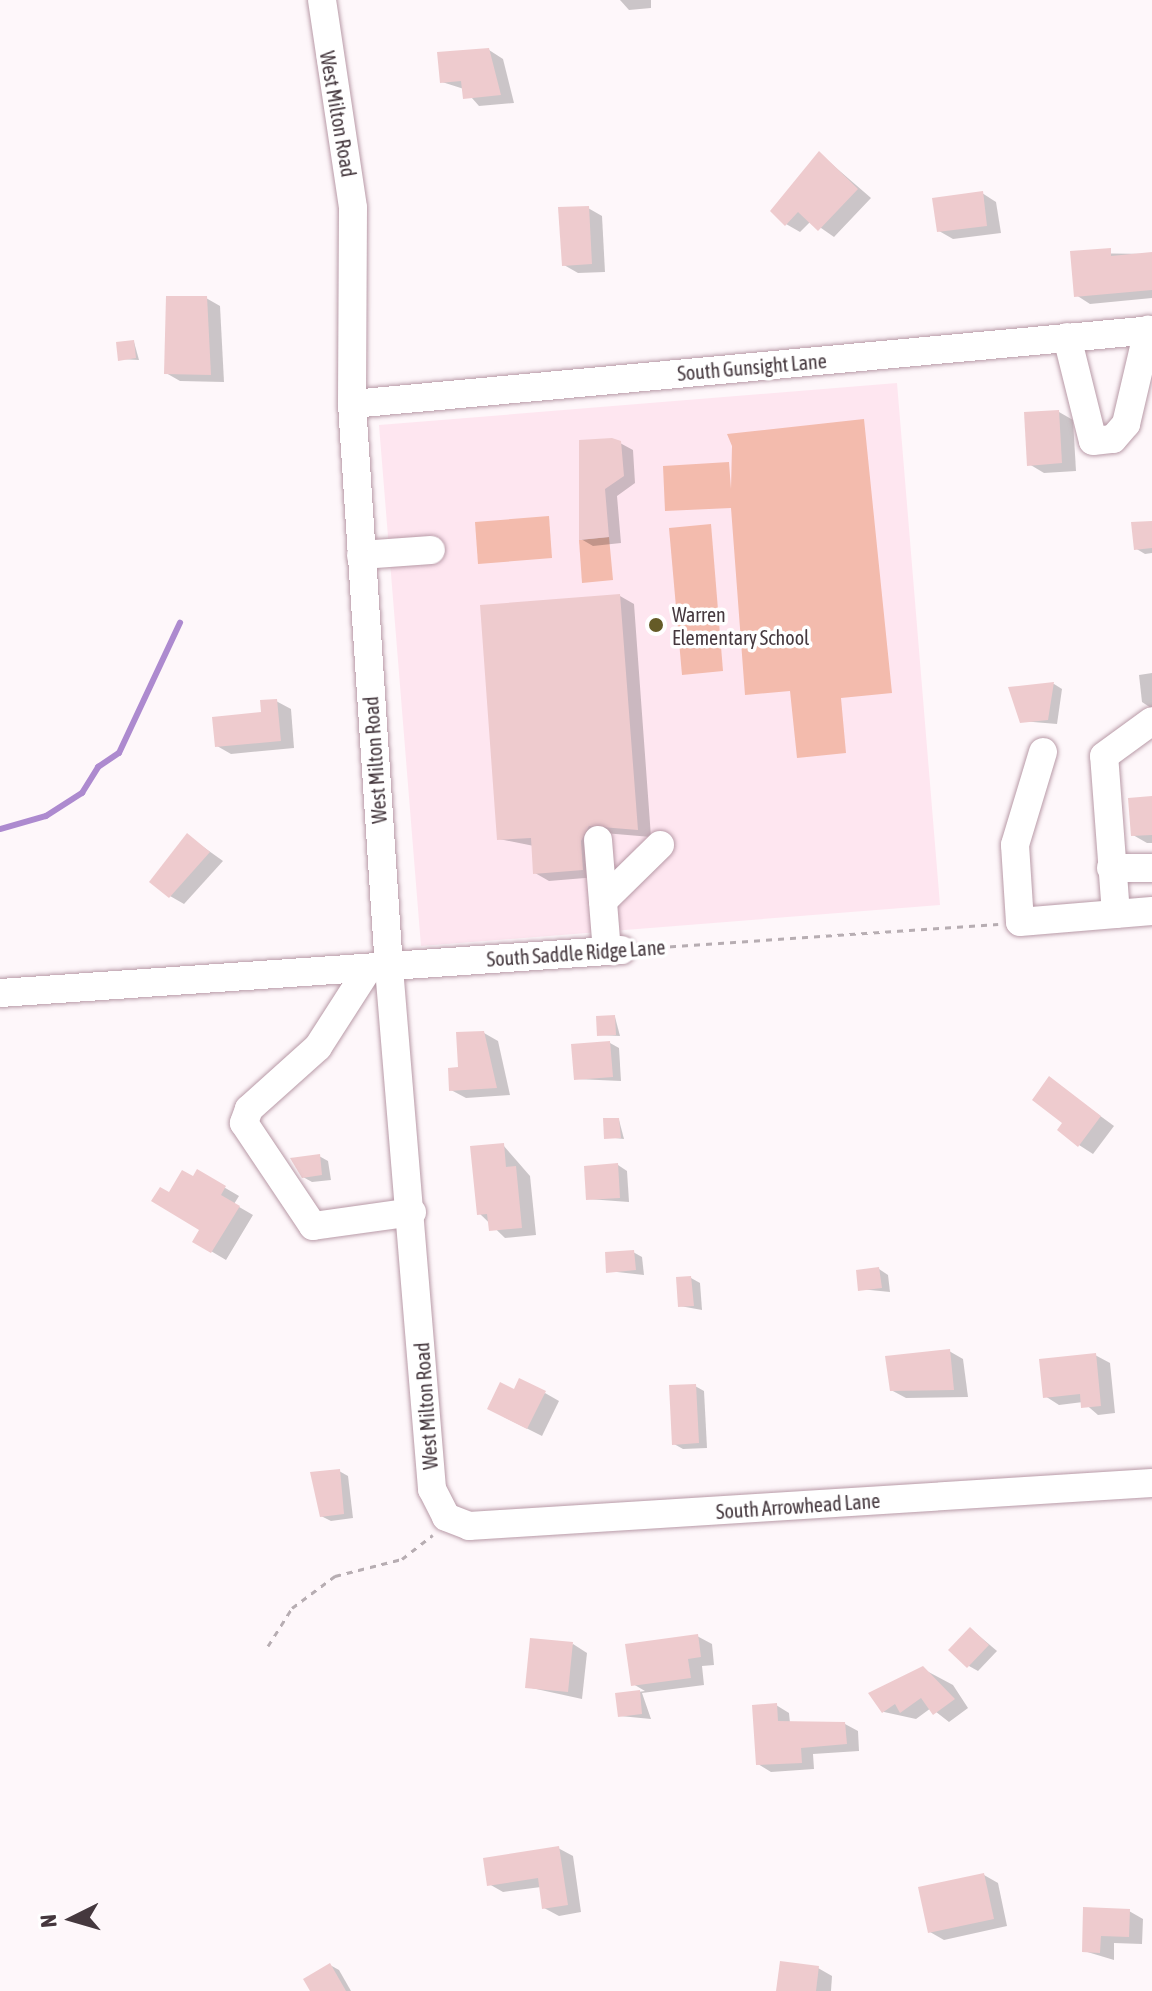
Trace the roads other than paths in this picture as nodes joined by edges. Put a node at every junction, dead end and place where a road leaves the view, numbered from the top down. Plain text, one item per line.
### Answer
1 (322, 0) edge
2 (1150, 330) edge
3 (1067, 337) junction
4 (352, 404) junction
5 (431, 550) dead end
6 (361, 555) junction
7 (1152, 721) edge
8 (1043, 752) dead end
9 (598, 840) dead end
10 (660, 845) dead end
11 (1111, 868) junction
12 (1152, 868) edge
13 (603, 901) junction
14 (1152, 911) edge
15 (1116, 914) junction
16 (378, 968) junction
17 (0, 993) edge
18 (412, 1212) junction
19 (1152, 1483) edge
20 (446, 1517) joint

1 - 4 street, West Milton Road
2 - 3 street, South Gunsight Lane
2 - 3 street
3 - 4 street, South Gunsight Lane
4 - 6 street, West Milton Road
5 - 6 street
6 - 16 street, West Milton Road
7 - 11 street
8 - 15 street
9 - 13 street
10 - 13 street
11 - 12 street
11 - 15 street
13 - 16 street, South Saddle Ridge Lane
14 - 15 street
16 - 17 street, South Saddle Ridge Lane
16 - 18 street, West Milton Road
16 - 18 street
18 - 20 street, West Milton Road
19 - 20 street, South Arrowhead Lane

